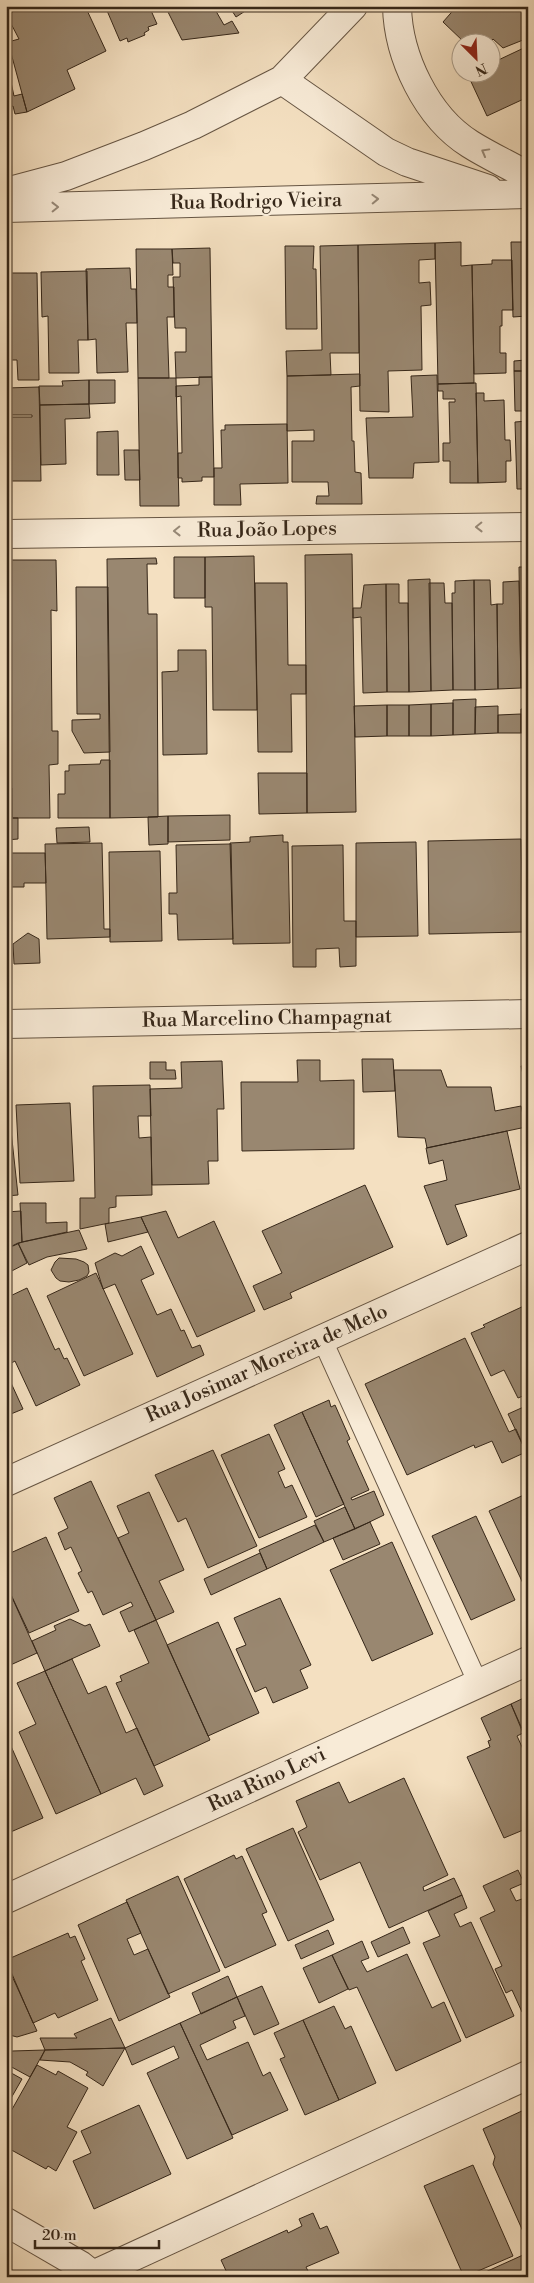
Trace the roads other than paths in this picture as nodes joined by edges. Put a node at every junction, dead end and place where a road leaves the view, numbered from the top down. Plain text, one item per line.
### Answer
1 (353, 6) edge
2 (397, 6) edge
3 (282, 80) junction
4 (528, 176) edge
5 (6, 192) edge
6 (517, 195) edge
7 (6, 208) edge
8 (528, 527) edge
9 (6, 534) edge
10 (528, 1014) edge
11 (6, 1024) edge
12 (528, 1246) edge
13 (322, 1339) junction
14 (6, 1482) edge
15 (528, 1661) edge
16 (478, 1684) junction
17 (6, 1898) edge
18 (528, 2075) edge
19 (6, 2222) edge
20 (94, 2276) edge

1 - 3 street
4 -> 2 street
3 - 5 street
3 - 6 street, Rua Rodrigo Vieira
7 -> 6 street, Rua Rodrigo Vieira
8 -> 9 street, Rua João Lopes
10 - 11 street, Rua Marcelino Champagnat
12 - 13 street, Rua Josimar Moreira de Melo
13 - 14 street, Rua Josimar Moreira de Melo
13 - 16 lane
15 - 16 street, Rua Rino Levi
16 - 17 street, Rua Rino Levi
18 - 20 street
19 - 20 street

